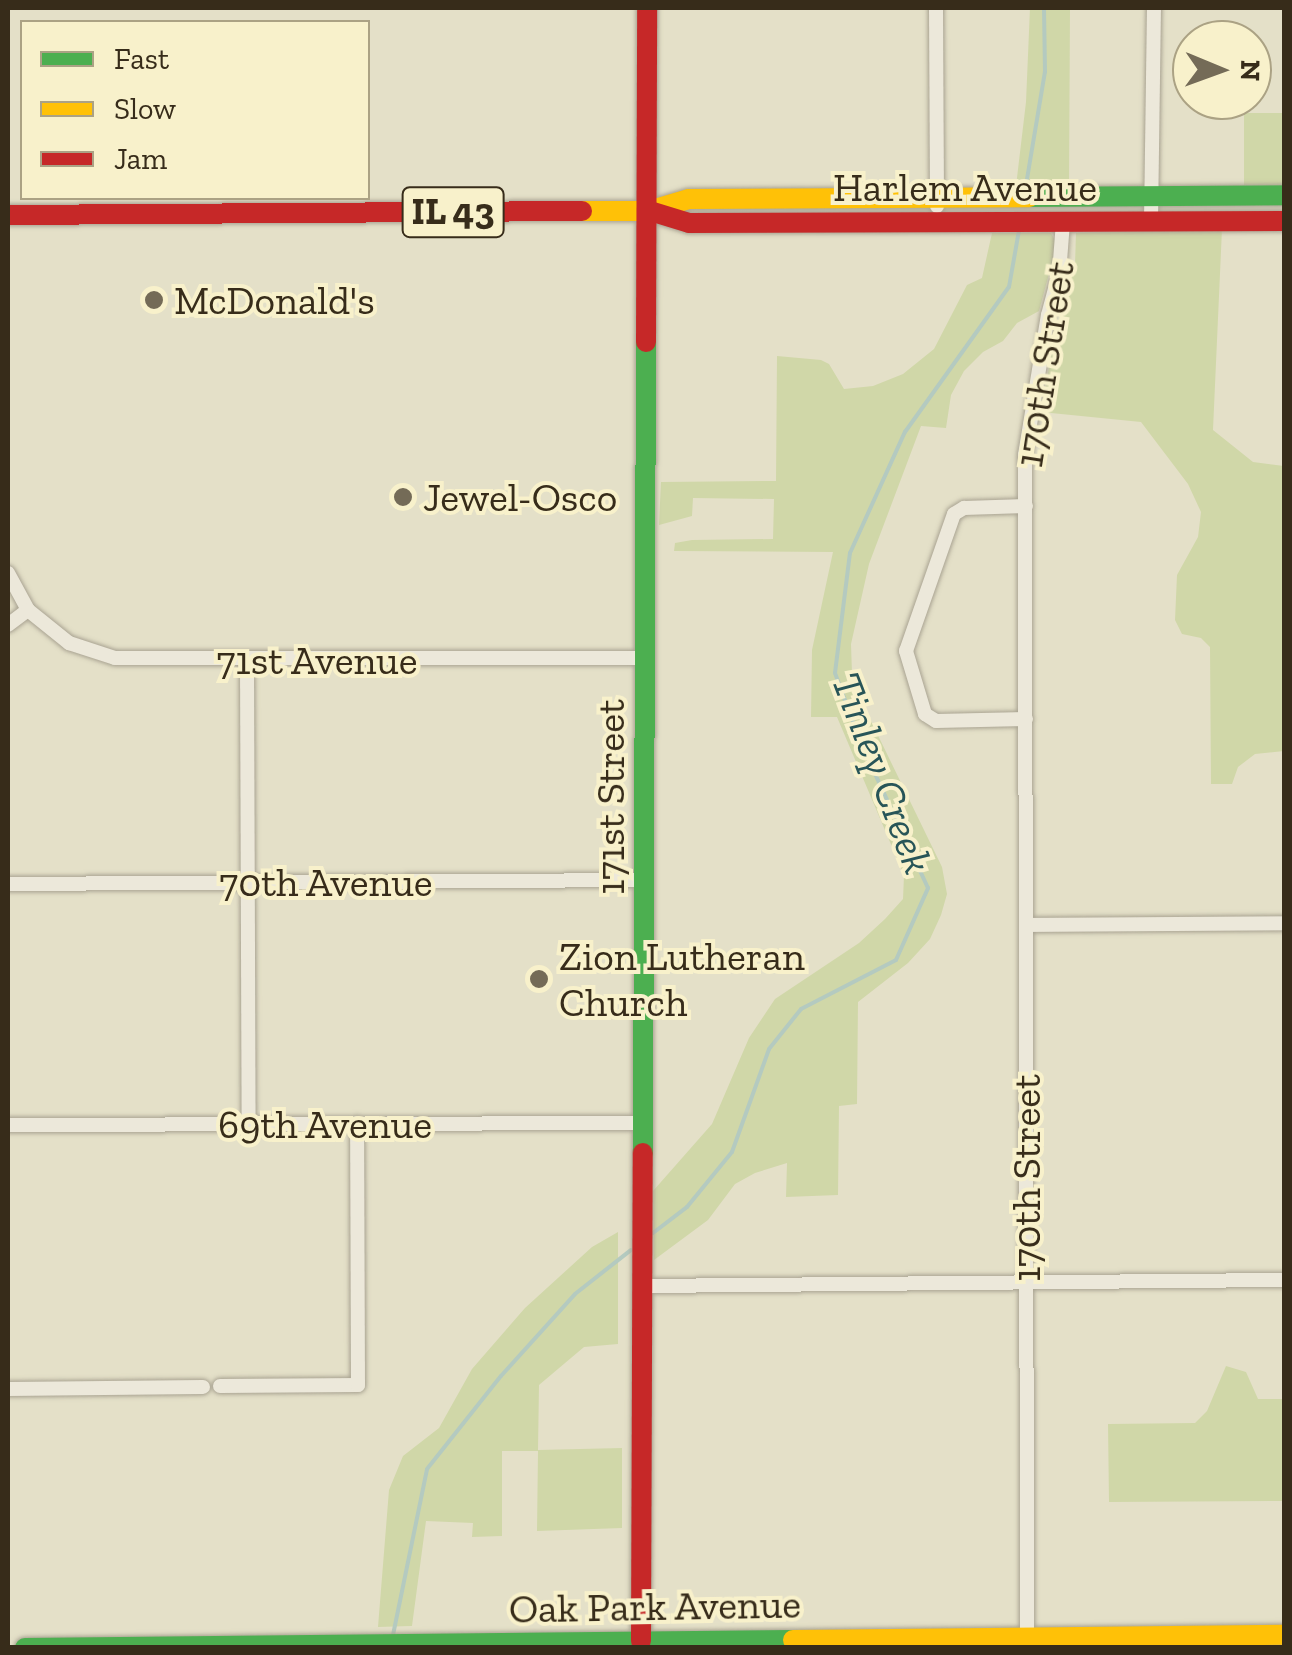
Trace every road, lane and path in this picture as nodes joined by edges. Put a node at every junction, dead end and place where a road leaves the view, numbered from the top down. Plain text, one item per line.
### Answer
1 (647, 8) edge
2 (936, 8) edge
3 (1154, 8) edge
4 (1151, 196) junction
5 (1284, 196) edge
6 (937, 198) junction
7 (648, 210) junction
8 (8, 215) edge
9 (1151, 221) junction
10 (1284, 221) edge
11 (937, 222) junction
12 (1063, 222) junction
13 (1026, 506) junction
14 (8, 573) edge
15 (28, 610) junction
16 (8, 626) edge
17 (646, 658) junction
18 (247, 661) junction
19 (1026, 719) junction
20 (645, 880) junction
21 (248, 881) junction
22 (8, 884) edge
23 (1284, 923) edge
24 (1026, 925) junction
25 (644, 1122) junction
26 (357, 1123) junction
27 (248, 1124) junction
28 (8, 1125) edge
29 (1284, 1280) edge
30 (1026, 1282) junction
31 (643, 1286) junction
32 (220, 1386) dead end
33 (203, 1387) dead end
34 (8, 1388) edge
35 (1284, 1635) edge
36 (1027, 1642) edge
37 (641, 1644) edge
38 (300, 1646) edge
39 (26, 1648) edge

1 - 7 street, 171st Street
2 - 6 street
3 - 4 street
4 - 5 street, Harlem Avenue / IL 43
4 - 6 street, Harlem Avenue / IL 43
4 - 9 street
6 - 7 street, Harlem Avenue / IL 43
6 - 11 street
7 - 8 street, Harlem Avenue / IL 43
7 - 11 street, Harlem Avenue / IL 43
7 - 17 street, 171st Street
9 - 10 street, Harlem Avenue / IL 43
9 - 12 street, Harlem Avenue / IL 43
11 - 12 street, Harlem Avenue / IL 43
12 - 13 street, 170th Street
13 - 19 street, 170th Street
13 - 19 street, 170th Street
14 - 15 street
15 - 16 street
15 - 18 street, 71st Avenue
17 - 18 street, 71st Avenue
17 - 20 street, 171st Street
18 - 21 street
19 - 24 street, 170th Street
20 - 21 street, 70th Avenue
20 - 25 street, 171st Street
21 - 22 street, 70th Avenue
21 - 27 street
23 - 24 street
24 - 30 street, 170th Street
25 - 26 street, 69th Avenue
25 - 31 street, 171st Street
26 - 27 street, 69th Avenue
26 - 32 street
27 - 28 street, 69th Avenue
29 - 30 street
30 - 31 street
30 - 36 street, 170th Street
31 - 37 street, 171st Street
33 - 34 street
35 - 36 street, Oak Park Avenue
36 - 37 street, Oak Park Avenue
37 - 38 street, Oak Park Avenue
38 - 39 street, Oak Park Avenue

